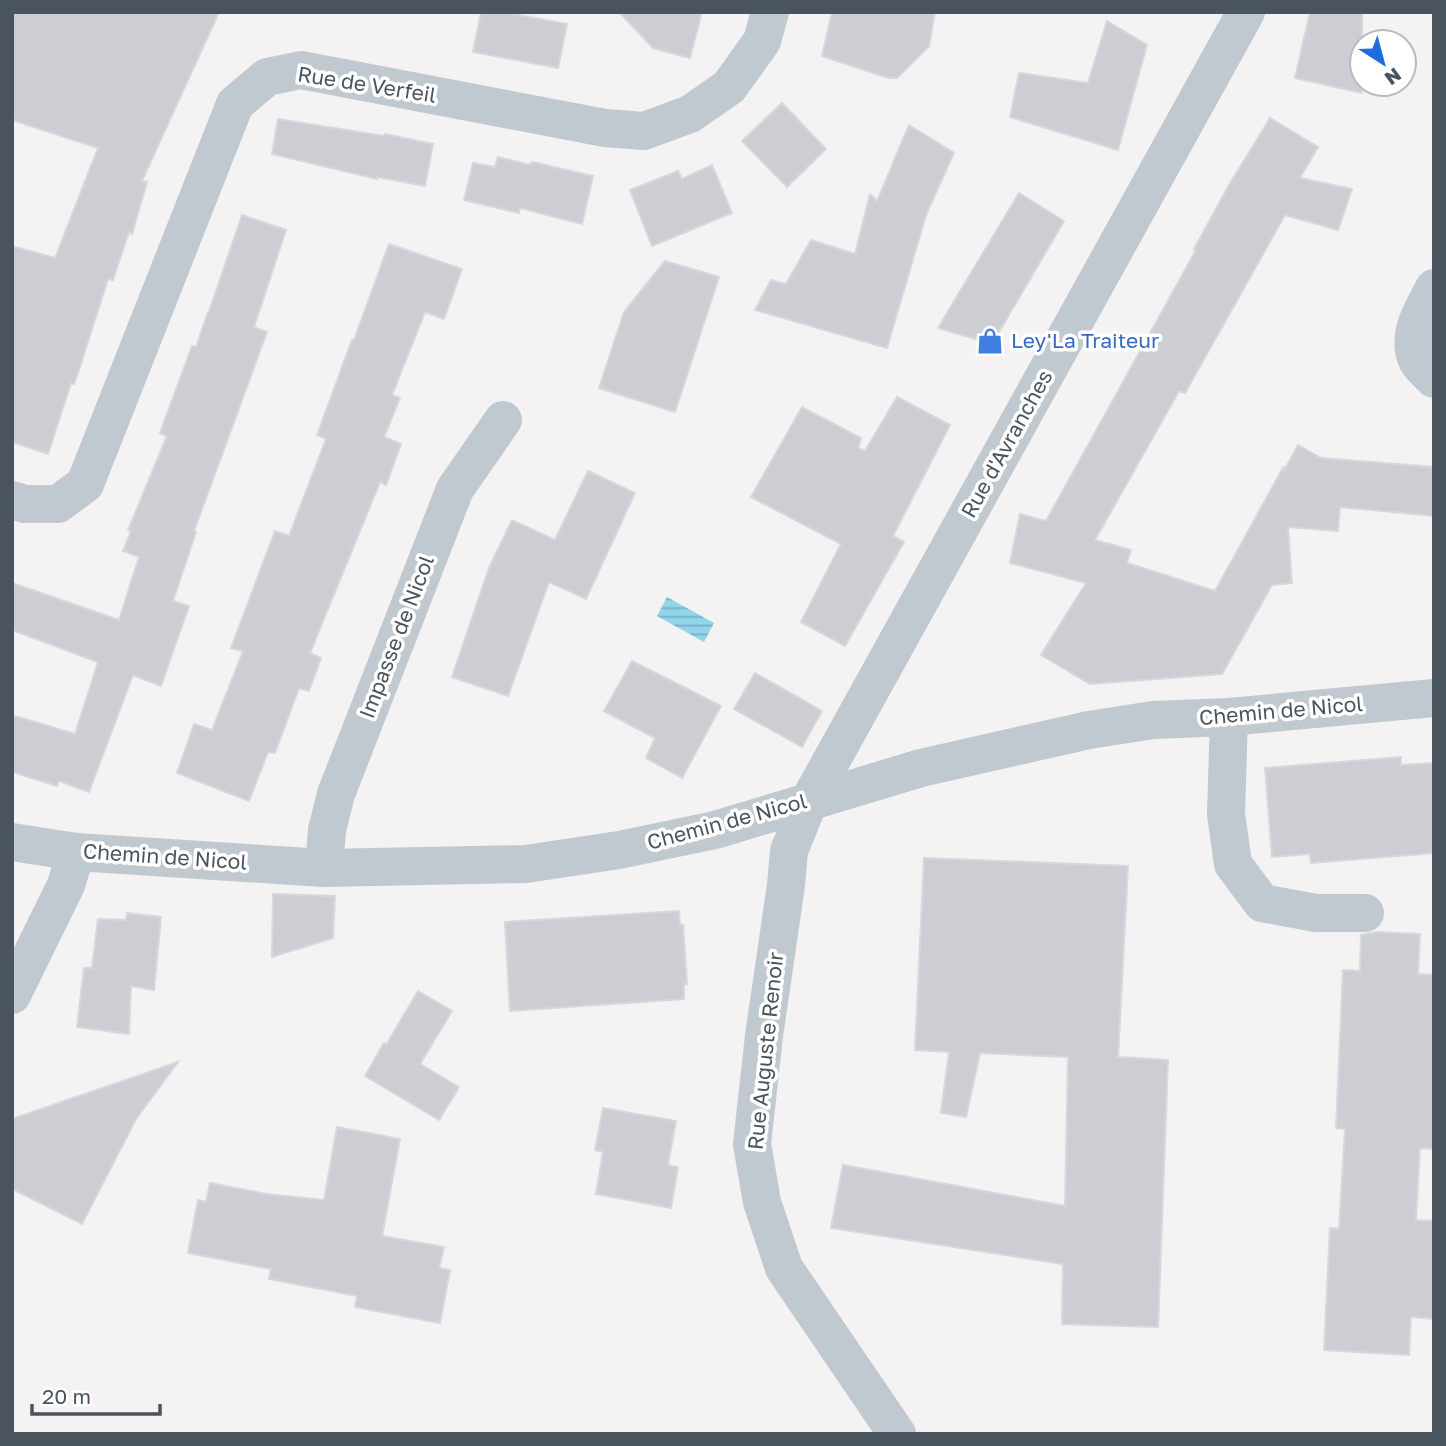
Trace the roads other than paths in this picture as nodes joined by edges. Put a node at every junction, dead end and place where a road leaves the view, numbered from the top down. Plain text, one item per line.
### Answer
1 (770, 12) edge
2 (1245, 12) edge
3 (1434, 288) edge
4 (1434, 379) edge
5 (503, 420) dead end
6 (12, 500) edge
7 (1434, 698) edge
8 (1229, 717) junction
9 (808, 801) junction
10 (12, 842) edge
11 (76, 852) junction
12 (324, 867) junction
13 (1365, 913) dead end
14 (12, 995) edge
15 (897, 1434) edge

1 - 6 street, Rue de Verfeil
2 - 9 street, Rue d'Avranches
3 - 4 street
5 - 12 street, Impasse de Nicol
7 - 8 street, Chemin de Nicol
8 - 9 street, Chemin de Nicol
8 - 13 street
9 - 12 street, Chemin de Nicol
9 - 15 street, Rue Auguste Renoir
10 - 11 street, Chemin de Nicol
11 - 12 street, Chemin de Nicol
11 - 14 street

